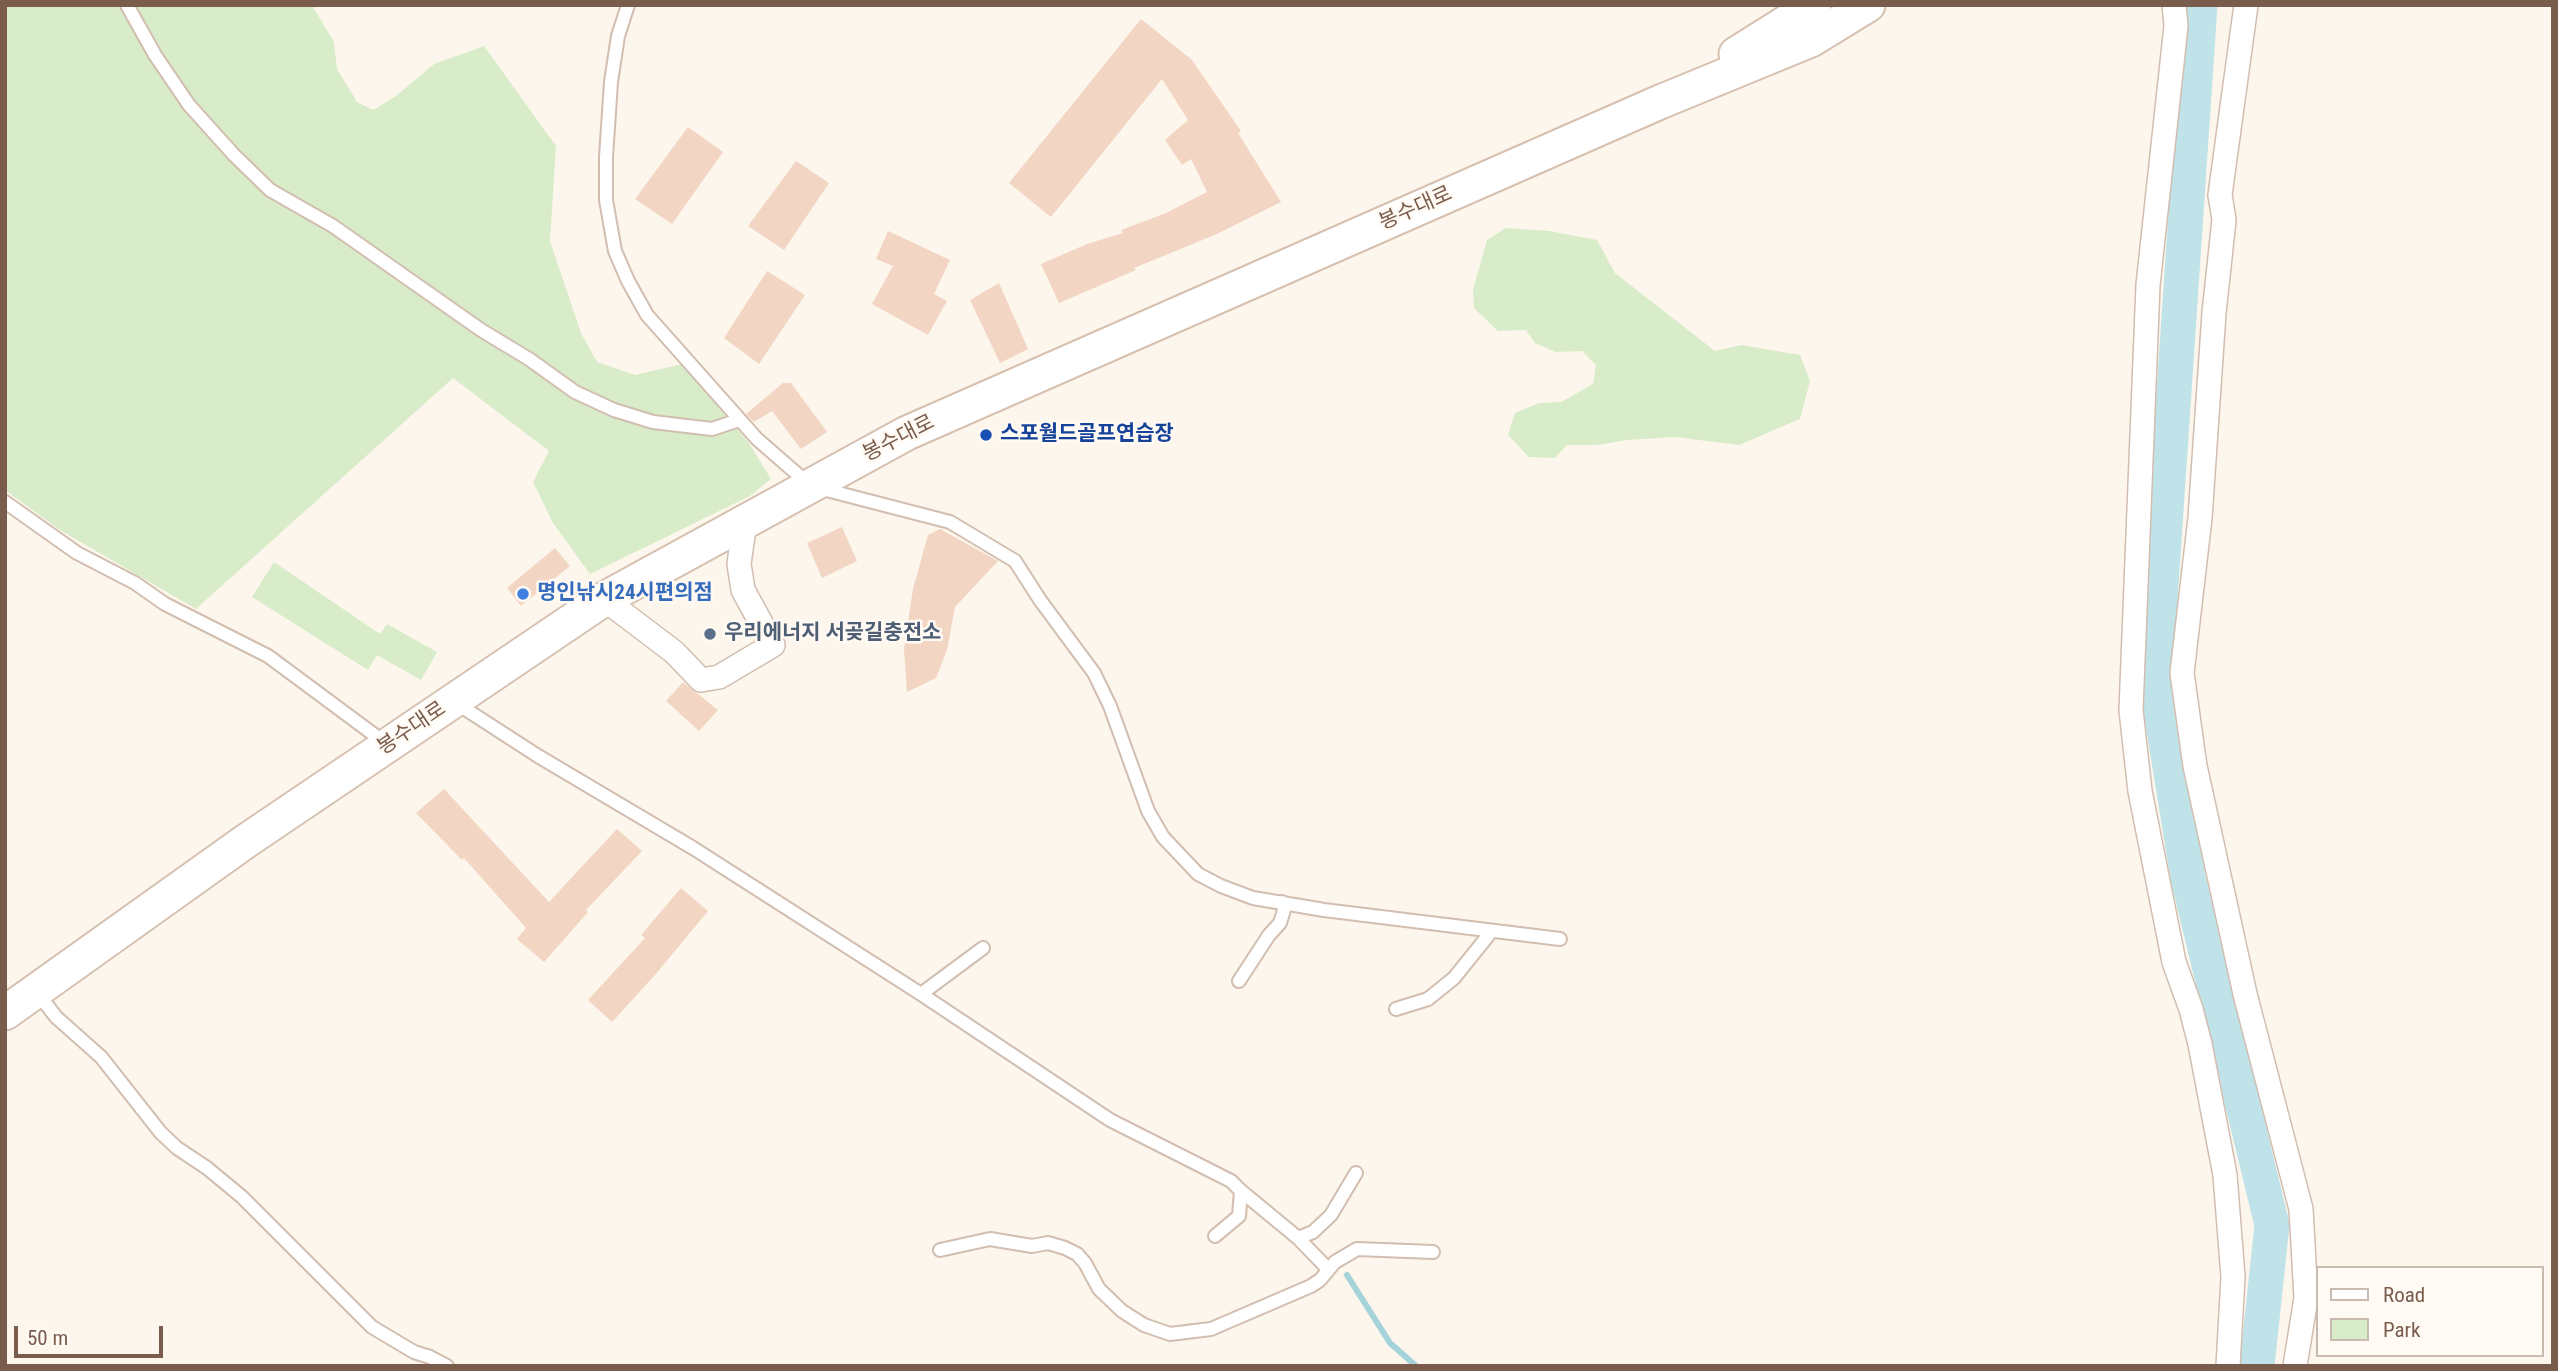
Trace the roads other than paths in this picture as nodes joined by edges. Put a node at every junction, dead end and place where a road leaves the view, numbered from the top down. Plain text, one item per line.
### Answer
1 (127, 5) edge
2 (628, 5) edge
3 (1814, 5) edge
4 (1868, 5) edge
5 (2174, 5) edge
6 (2246, 5) edge
7 (1660, 102) junction
8 (739, 420) junction
9 (811, 486) junction
10 (5, 502) edge
11 (745, 522) junction
12 (604, 599) junction
13 (453, 701) junction
14 (388, 745) junction
15 (1282, 902) junction
16 (1491, 932) junction
17 (1560, 939) dead end
18 (983, 948) dead end
19 (1239, 981) dead end
20 (36, 991) junction
21 (921, 994) junction
22 (1396, 1009) dead end
23 (5, 1013) edge
24 (1356, 1172) dead end
25 (1241, 1191) junction
26 (1215, 1236) dead end
27 (1298, 1238) junction
28 (940, 1250) dead end
29 (1433, 1252) dead end
30 (1328, 1269) junction
31 (447, 1366) edge
32 (2229, 1366) edge
33 (2295, 1366) edge

1 - 8 lane
2 - 8 lane
3 - 7 main road
4 - 7 main road, 봉수대로
5 - 32 street
6 - 33 street
7 - 9 main road, 봉수대로
8 - 9 lane
9 - 11 main road, 봉수대로
9 - 15 lane
10 - 14 lane
11 - 12 main road, 봉수대로
11 - 12 street
12 - 13 main road, 봉수대로
13 - 14 main road, 봉수대로
13 - 21 lane
14 - 20 main road, 봉수대로
15 - 16 lane
15 - 19 lane
16 - 17 lane
16 - 22 lane
18 - 21 lane
20 - 23 main road, 봉수대로
20 - 31 lane
21 - 25 lane
24 - 27 lane
25 - 26 lane
25 - 27 lane
27 - 30 lane
28 - 30 lane
29 - 30 lane

